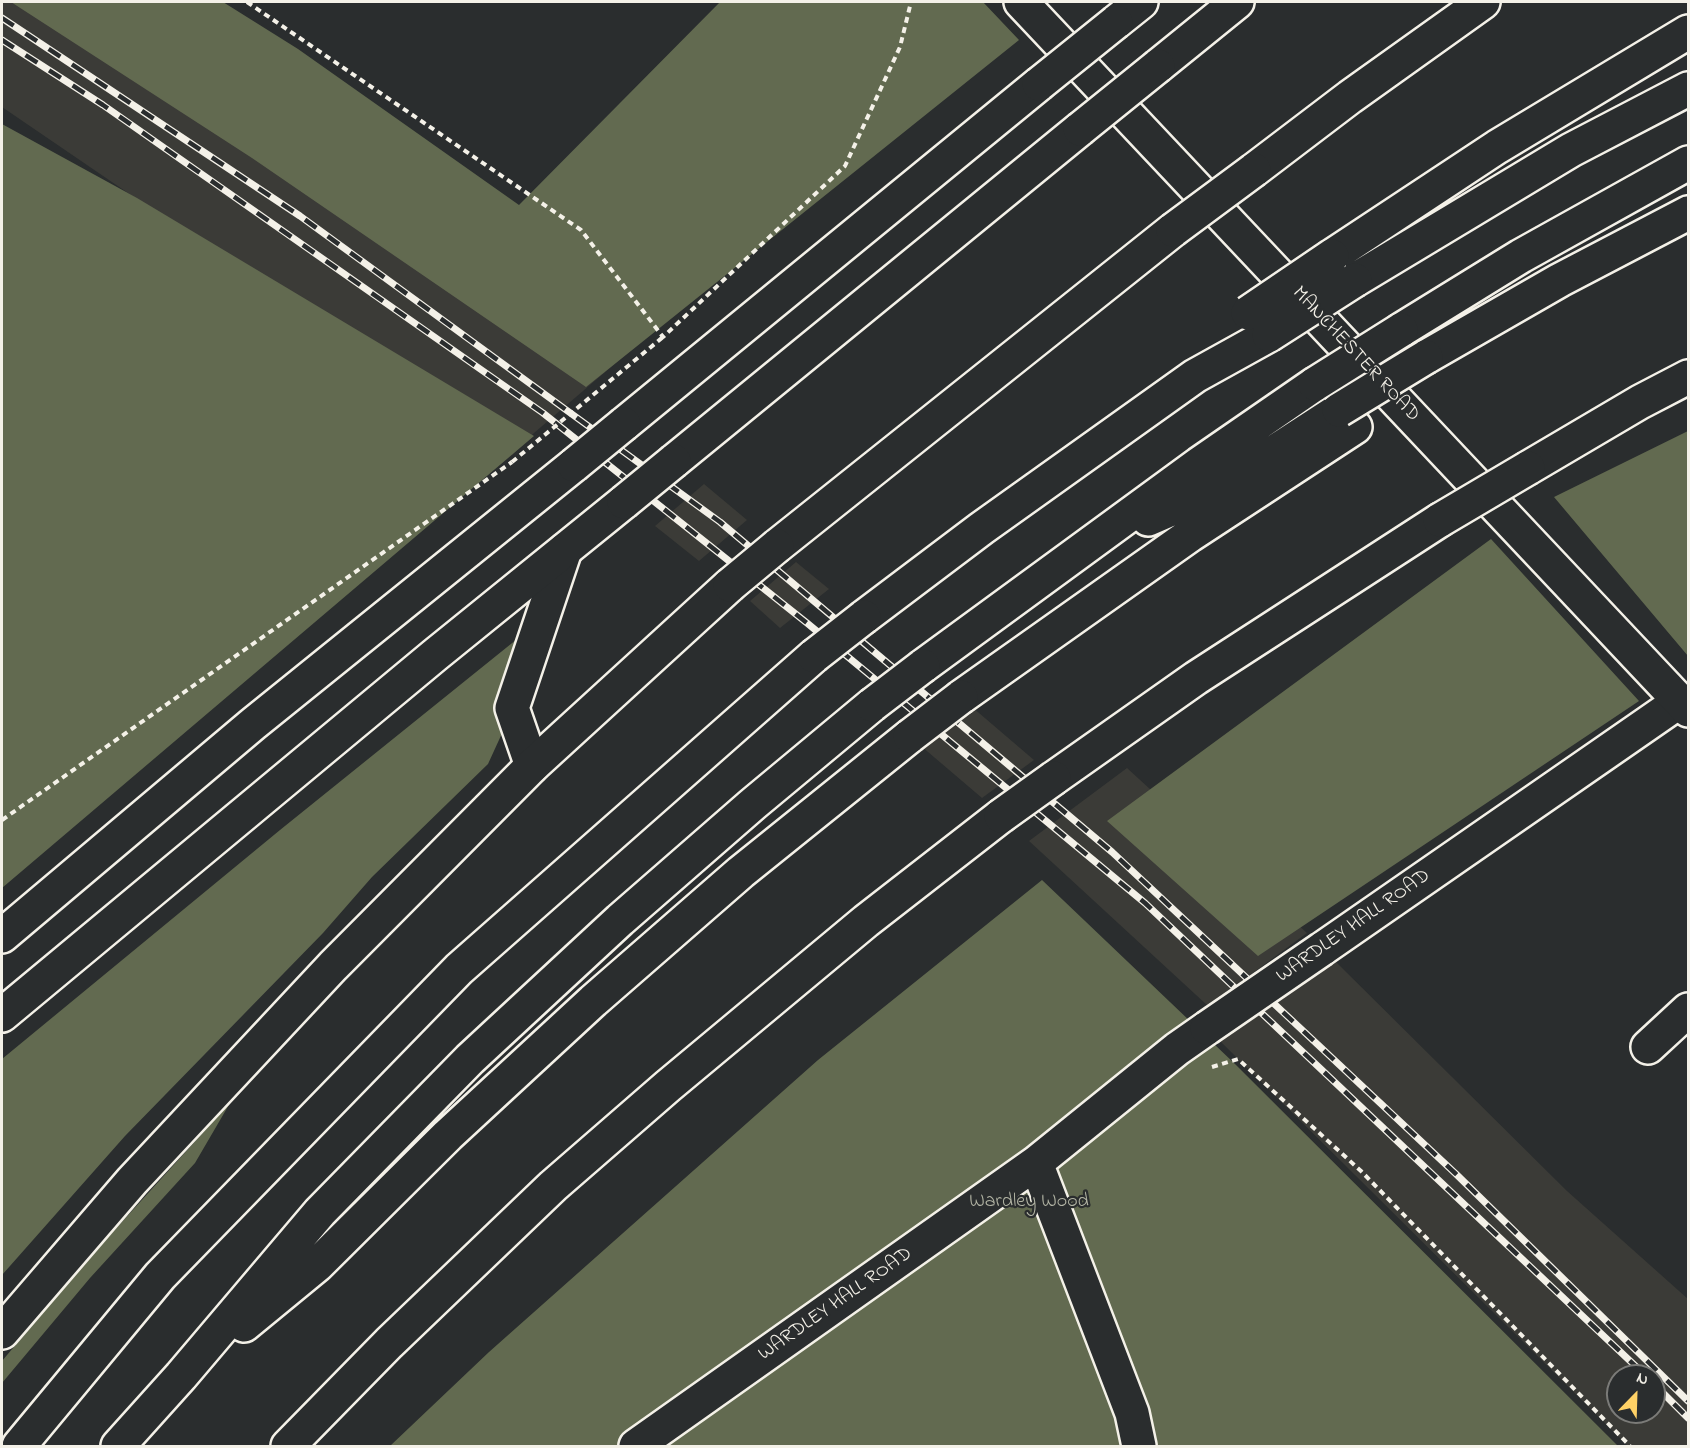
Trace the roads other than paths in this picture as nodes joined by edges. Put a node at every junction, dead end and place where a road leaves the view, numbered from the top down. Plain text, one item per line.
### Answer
1 (1021, 2) edge
2 (1237, 2) edge
3 (1483, 2) edge
4 (1128, 12) edge
5 (1689, 32) edge
6 (1689, 89) edge
7 (1689, 164) edge
8 (1689, 213) edge
9 (1689, 238) edge
10 (1259, 324) junction
11 (1434, 366) junction
12 (1689, 377) edge
13 (1347, 418) junction
14 (1091, 544) junction
15 (565, 550) junction
16 (1684, 706) edge
17 (532, 766) junction
18 (2, 936) edge
19 (1689, 1010) edge
20 (2, 1015) edge
21 (1648, 1047) dead end
22 (1036, 1163) junction
23 (2, 1332) edge
24 (180, 1376) junction
25 (19, 1446) edge
26 (118, 1446) edge
27 (288, 1446) edge
28 (636, 1446) edge
29 (1139, 1446) edge

1 - 16 main road, MANCHESTER ROAD
2 - 15 main road, bridge
3 - 17 main road, bridge
4 - 18 main road, bridge
5 - 10 main road, bridge
6 - 10 main road, bridge
7 - 14 main road, bridge
8 - 11 main road
9 - 11 main road
10 - 25 main road, bridge
11 - 13 main road, bridge
12 - 27 main road, bridge
13 - 14 main road
13 - 24 main road, bridge
14 - 24 main road, bridge
15 - 17 main road
15 - 20 main road
16 - 22 main road, WARDLEY HALL ROAD, bridge
17 - 23 main road
19 - 21 main road
22 - 28 main road, WARDLEY HALL ROAD
22 - 29 main road
24 - 26 main road

